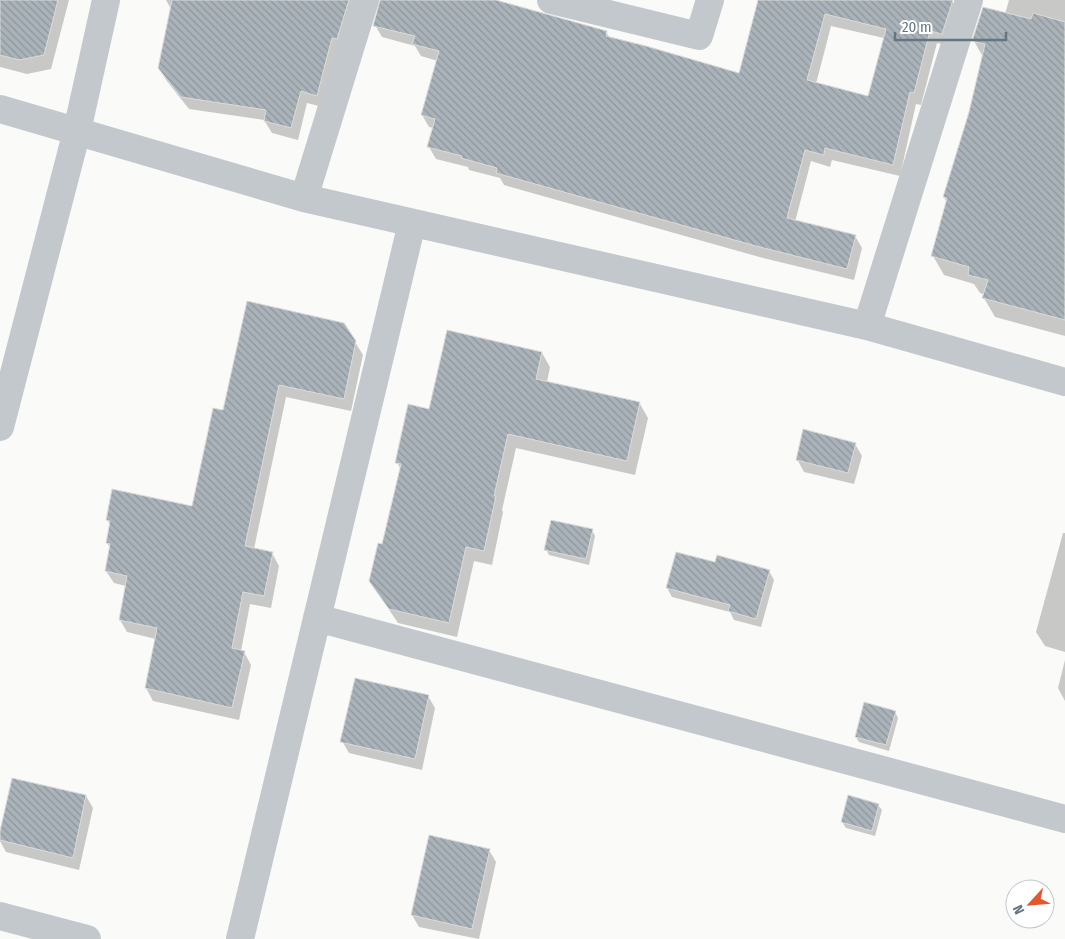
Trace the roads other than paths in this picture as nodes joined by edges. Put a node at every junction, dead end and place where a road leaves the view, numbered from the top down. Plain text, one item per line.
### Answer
1 (106, 0) edge
2 (366, 0) edge
3 (551, 0) edge
4 (710, 0) edge
5 (969, 0) edge
6 (0, 109) edge
7 (77, 131) junction
8 (304, 198) junction
9 (412, 223) junction
10 (867, 326) junction
11 (1065, 382) edge
12 (0, 427) edge
13 (317, 618) junction
14 (1065, 819) edge
15 (0, 916) edge
16 (87, 939) edge
17 (240, 939) edge

1 - 7 street
2 - 8 street
3 - 4 street
5 - 10 street
6 - 7 street
7 - 8 street
7 - 12 street
8 - 9 street
9 - 10 street
9 - 13 street
10 - 11 street
13 - 14 street
13 - 17 street
15 - 16 street

